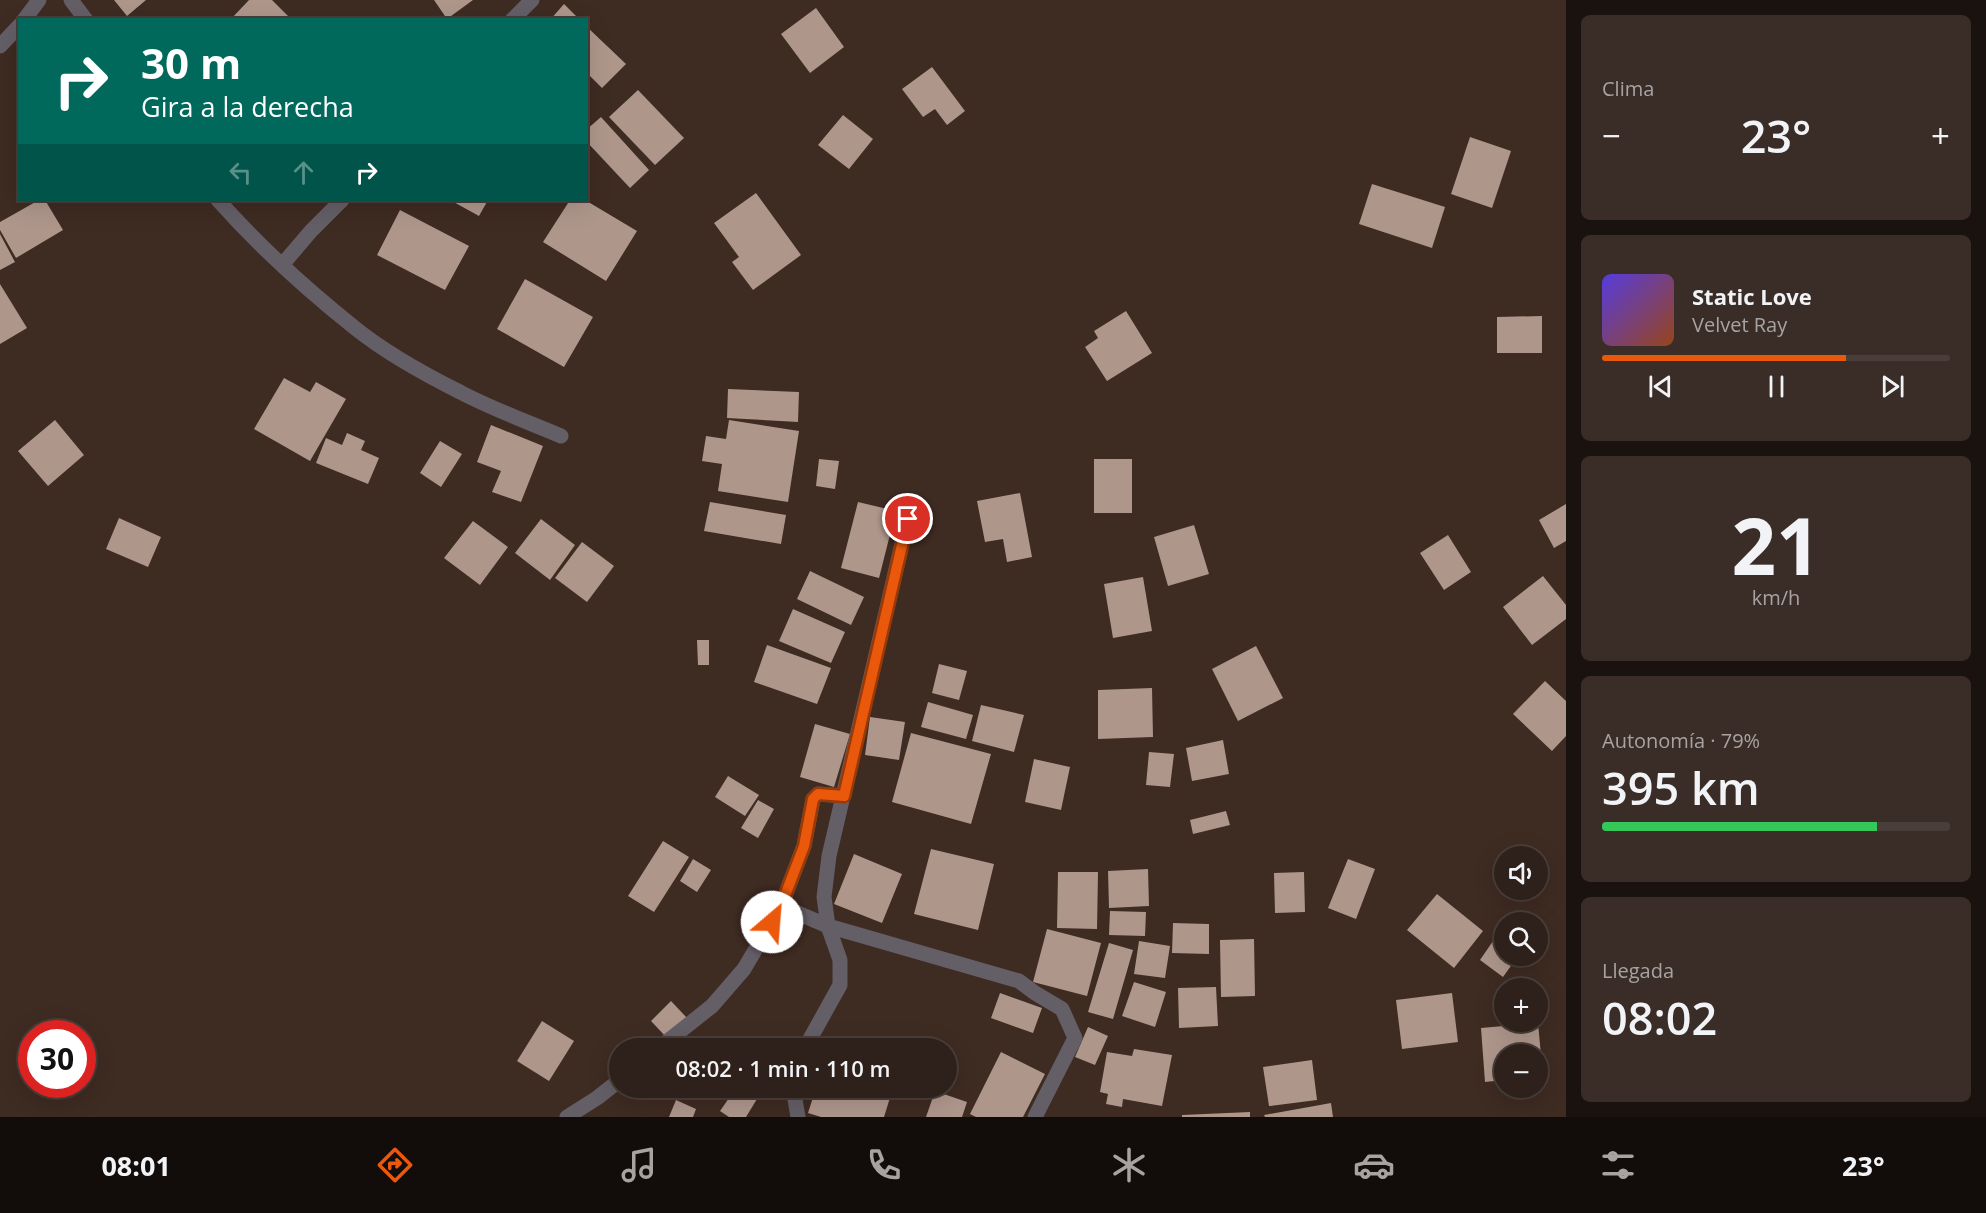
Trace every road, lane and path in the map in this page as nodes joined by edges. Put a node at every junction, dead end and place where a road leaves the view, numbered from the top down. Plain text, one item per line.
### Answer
1 (39, 0) edge
2 (71, 0) edge
3 (532, 0) edge
4 (26, 18) edge
5 (84, 18) edge
6 (514, 18) edge
7 (18, 27) edge
8 (0, 46) edge
9 (219, 201) edge
10 (341, 201) edge
11 (282, 265) junction
12 (561, 436) dead end
13 (908, 519) dead end
14 (844, 796) junction
15 (781, 906) junction
16 (828, 926) junction
17 (672, 1038) edge
18 (811, 1038) edge
19 (609, 1089) edge
20 (795, 1098) edge
21 (567, 1117) edge
22 (798, 1117) edge
23 (1035, 1117) edge

1 - 4 street
2 - 5 street
3 - 6 street
7 - 8 street
9 - 11 street
10 - 11 street
11 - 12 street
13 - 14 street
14 - 15 street
14 - 16 street
15 - 16 street
15 - 17 street
16 - 18 street
16 - 23 street
19 - 21 street
20 - 22 street

